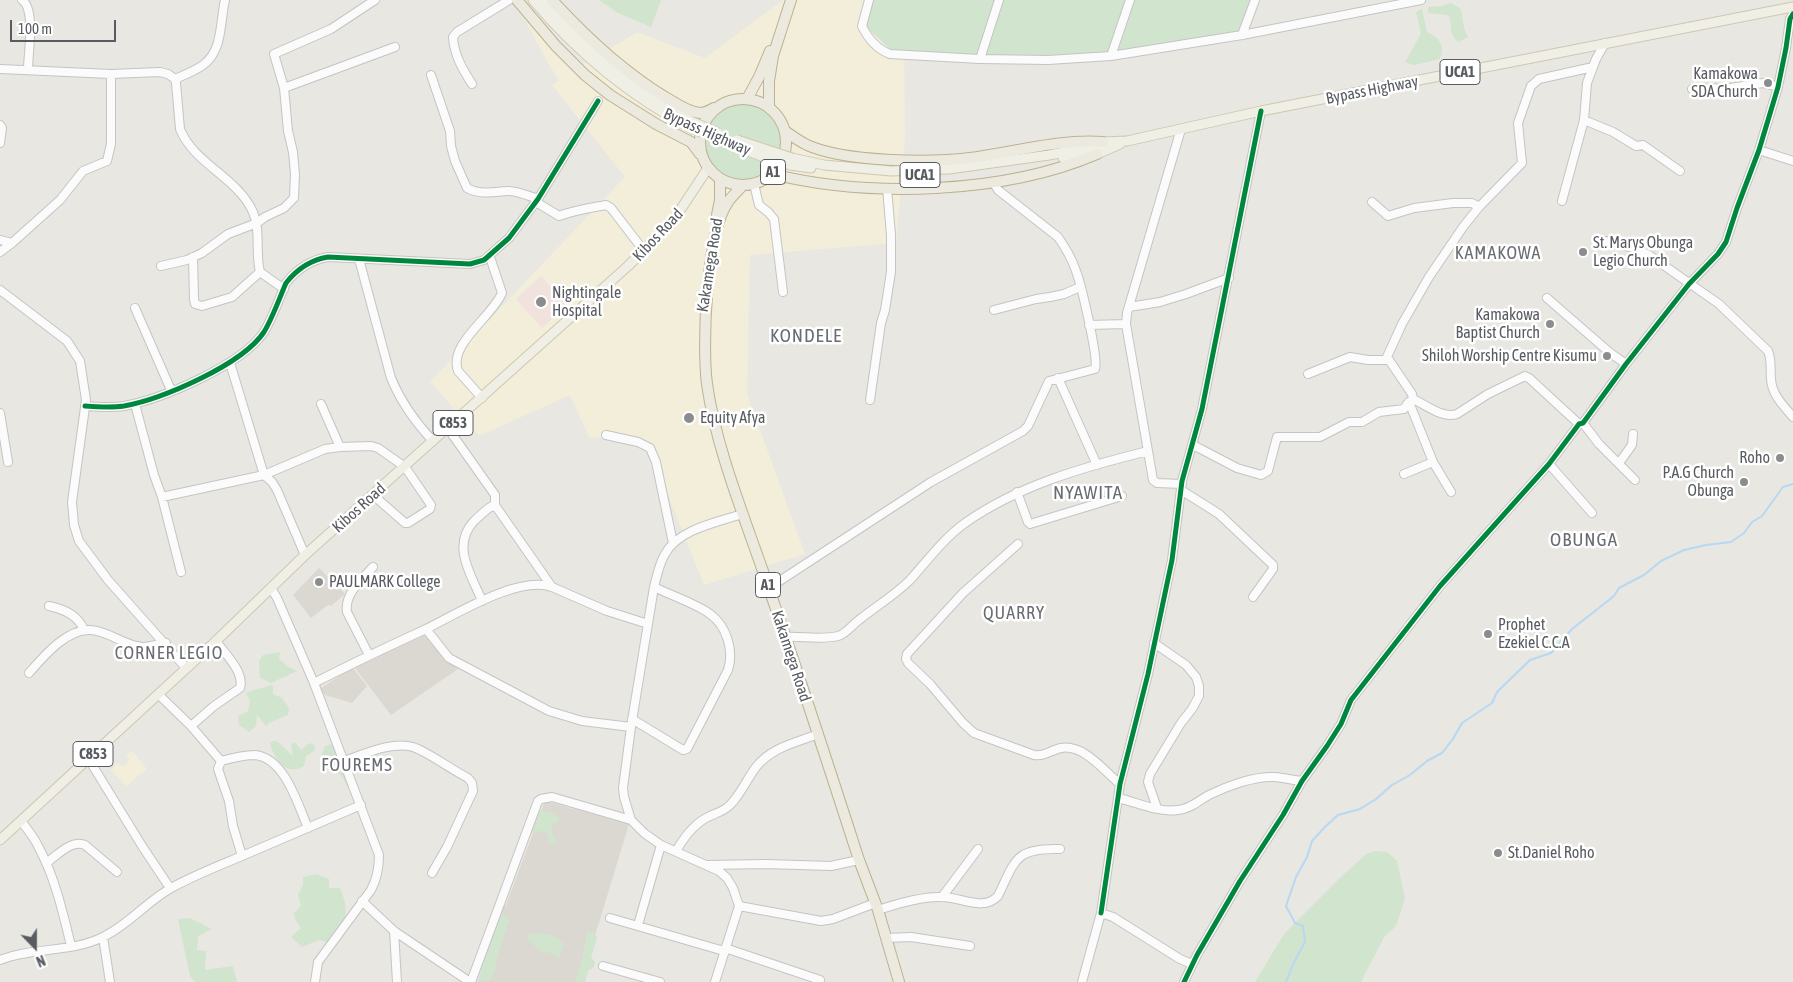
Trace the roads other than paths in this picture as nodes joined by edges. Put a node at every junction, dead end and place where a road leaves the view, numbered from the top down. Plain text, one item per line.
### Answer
1 (22, 0) edge
2 (225, 0) edge
3 (375, 0) edge
4 (509, 0) edge
5 (517, 0) edge
6 (533, 0) edge
7 (543, 0) edge
8 (552, 0) edge
9 (785, 0) edge
10 (791, 0) edge
11 (869, 0) edge
12 (999, 0) edge
13 (1130, 0) edge
14 (1255, 0) edge
15 (1421, 0) edge
16 (1793, 7) edge
17 (1793, 14) edge
18 (567, 32) junction
19 (1242, 35) junction
20 (1790, 35) edge
21 (1605, 43) junction
22 (395, 46) dead end
23 (1111, 56) junction
24 (980, 59) junction
25 (1593, 67) junction
26 (0, 69) edge
27 (28, 69) junction
28 (112, 74) junction
29 (431, 75) dead end
30 (175, 79) junction
31 (472, 84) dead end
32 (1778, 87) junction
33 (284, 88) junction
34 (1692, 89) dead end
35 (747, 99) junction
36 (598, 102) dead end
37 (718, 107) junction
38 (769, 107) junction
39 (1261, 111) junction
40 (1584, 120) junction
41 (0, 126) edge
42 (1181, 129) junction
43 (785, 130) junction
44 (1128, 141) junction
45 (1103, 142) junction
46 (0, 143) edge
47 (1759, 150) junction
48 (1097, 154) junction
49 (702, 157) junction
50 (1050, 158) junction
51 (1793, 161) edge
52 (708, 168) junction
53 (1680, 171) dead end
54 (772, 174) junction
55 (720, 179) junction
56 (993, 182) junction
57 (748, 185) junction
58 (886, 188) junction
59 (537, 200) junction
60 (1562, 201) dead end
61 (1372, 202) dead end
62 (1479, 207) junction
63 (257, 223) junction
64 (1598, 239) dead end
65 (0, 240) edge
66 (12, 243) junction
67 (644, 251) junction
68 (0, 252) edge
69 (193, 257) junction
70 (490, 257) junction
71 (359, 259) junction
72 (161, 266) dead end
73 (260, 272) junction
74 (1229, 278) junction
75 (1690, 284) junction
76 (1080, 286) junction
77 (284, 289) junction
78 (0, 290) edge
79 (783, 292) dead end
80 (1547, 298) dead end
81 (1129, 307) junction
82 (135, 308) dead end
83 (994, 310) dead end
84 (1126, 324) junction
85 (1089, 325) junction
86 (1388, 360) junction
87 (230, 363) junction
88 (1626, 364) junction
89 (1308, 374) dead end
90 (1058, 378) junction
91 (171, 390) junction
92 (482, 398) junction
93 (870, 400) dead end
94 (1411, 401) junction
95 (135, 404) junction
96 (320, 404) dead end
97 (85, 406) junction
98 (0, 413) edge
99 (1793, 417) edge
100 (1581, 423) junction
101 (447, 427) junction
102 (1633, 434) dead end
103 (606, 435) dead end
104 (433, 440) junction
105 (1193, 445) junction
106 (340, 447) junction
107 (1148, 452) junction
108 (8, 462) dead end
109 (1433, 462) junction
110 (1619, 463) junction
111 (1549, 464) junction
112 (1097, 465) junction
113 (405, 466) junction
114 (1404, 474) dead end
115 (264, 475) junction
116 (1635, 480) dead end
117 (1181, 487) junction
118 (1017, 492) junction
119 (1451, 492) dead end
120 (373, 495) junction
121 (1122, 496) dead end
122 (162, 497) junction
123 (494, 506) junction
124 (1592, 513) dead end
125 (739, 515) junction
126 (673, 543) junction
127 (1018, 544) dead end
128 (305, 556) junction
129 (373, 567) dead end
130 (182, 572) dead end
131 (768, 586) junction
132 (552, 587) junction
133 (654, 587) junction
134 (271, 588) junction
135 (1253, 597) dead end
136 (482, 600) junction
137 (49, 606) dead end
138 (648, 624) junction
139 (426, 629) junction
140 (84, 630) junction
141 (785, 637) junction
142 (216, 641) junction
143 (166, 643) junction
144 (1154, 643) junction
145 (369, 655) junction
146 (186, 668) junction
147 (29, 674) dead end
148 (314, 683) junction
149 (158, 694) junction
150 (631, 723) junction
151 (190, 726) junction
152 (813, 736) junction
153 (88, 758) junction
154 (221, 761) junction
155 (344, 761) junction
156 (1302, 781) junction
157 (1120, 784) junction
158 (1118, 798) junction
159 (361, 805) junction
160 (1157, 808) junction
161 (631, 820) junction
162 (21, 821) junction
163 (308, 828) junction
164 (0, 840) edge
165 (661, 844) junction
166 (978, 848) dead end
167 (1060, 850) dead end
168 (676, 851) junction
169 (242, 856) junction
170 (854, 861) junction
171 (46, 863) junction
172 (705, 865) junction
173 (117, 872) dead end
174 (432, 872) dead end
175 (170, 888) junction
176 (942, 897) junction
177 (362, 901) junction
178 (738, 906) junction
179 (874, 907) junction
180 (1101, 912) junction
181 (610, 918) dead end
182 (638, 925) junction
183 (394, 931) junction
184 (103, 938) junction
185 (886, 938) junction
186 (71, 946) junction
187 (970, 946) dead end
188 (724, 950) junction
189 (0, 960) edge
190 (1192, 964) junction
191 (603, 966) dead end
192 (820, 980) dead end
193 (110, 982) edge
194 (315, 982) edge
195 (397, 982) edge
196 (471, 982) edge
197 (660, 982) edge
198 (714, 982) edge
199 (893, 982) edge
200 (899, 982) edge
201 (1082, 982) edge
202 (1184, 982) edge

1 - 27 street
2 - 30 street
3 - 33 street
4 - 31 street
5 - 49 highway
6 - 18 main road, Bypass Highway / UCA1
7 - 18 main road, Bypass Highway / UCA1
8 - 37 highway
9 - 35 highway
10 - 38 highway
11 - 24 street
12 - 24 street
13 - 23 street
14 - 19 street
15 - 19 street
16 - 21 main road, Bypass Highway / UCA1
17 - 20 street
18 - 50 main road, Bypass Highway / UCA1, bridge
19 - 23 street
20 - 32 street
21 - 25 street
21 - 39 main road, Bypass Highway / UCA1
22 - 33 street
23 - 24 street
25 - 40 street
25 - 62 street
26 - 27 street
27 - 28 street
28 - 30 street
28 - 66 street
29 - 59 street
30 - 63 street
32 - 34 street
32 - 47 street
33 - 63 street
35 - 37 highway
35 - 38 highway
36 - 59 street
37 - 49 highway, A1
38 - 43 highway
39 - 42 main road, Bypass Highway / UCA1
39 - 74 street
40 - 53 street
40 - 60 street
41 - 46 street
42 - 44 main road, Bypass Highway / UCA1
42 - 81 street
43 - 45 highway
43 - 54 highway, A1
44 - 45 main road, Bypass Highway / UCA1
44 - 48 main road, Bypass Highway / UCA1
45 - 50 main road, Bypass Highway / UCA1
47 - 51 street
47 - 75 street
48 - 50 main road, Bypass Highway / UCA1
48 - 56 highway
49 - 52 highway, A1
52 - 55 highway, A1
52 - 67 main road, Kibos Road / C853
54 - 57 highway, A1
54 - 58 highway
55 - 57 highway, A1
55 - 125 highway, Kakamega Road / A1
56 - 58 highway
56 - 76 street
57 - 79 street
57 - 131 highway, Kakamega Road / A1
58 - 93 street
59 - 67 street
59 - 70 street
61 - 62 street
62 - 86 street
63 - 69 street
63 - 73 street
64 - 75 street
65 - 66 street
66 - 68 street
67 - 92 main road, Kibos Road / C853
69 - 72 street
69 - 73 street
70 - 71 street
70 - 92 street
71 - 77 street
71 - 104 street
73 - 77 street
74 - 81 street
74 - 105 street
75 - 88 street
75 - 99 street
76 - 83 street
76 - 85 street
77 - 87 street
78 - 97 street
80 - 88 street
81 - 84 street
82 - 91 street
84 - 85 street
84 - 107 street
85 - 90 street
86 - 89 street
86 - 94 street
87 - 91 street
87 - 115 street
88 - 100 street
90 - 112 street
90 - 131 street
91 - 95 street
92 - 101 main road, Kibos Road / C853
94 - 100 street
94 - 105 street
94 - 109 street
95 - 97 street
95 - 122 street
96 - 106 street
97 - 143 street
98 - 108 street
100 - 110 street
100 - 111 street
101 - 104 main road, Kibos Road / C853
101 - 123 street
102 - 110 street
103 - 126 street
104 - 113 main road, Kibos Road / C853
105 - 117 street
106 - 113 street
106 - 115 street
107 - 112 street
107 - 117 street
109 - 114 street
109 - 119 street
110 - 116 street
111 - 124 street
111 - 156 street
112 - 118 street
113 - 120 main road, Kibos Road / C853
113 - 120 street
115 - 122 street
115 - 128 street
117 - 135 street
117 - 144 street
118 - 121 street
118 - 141 street
120 - 128 main road, Kibos Road / C853
122 - 130 street
123 - 132 street
123 - 136 street
125 - 126 street
125 - 152 highway, Kakamega Road / A1
126 - 133 street
127 - 157 street
128 - 134 main road, Kibos Road / C853
129 - 145 street
131 - 141 highway, Kakamega Road / A1
132 - 136 street
132 - 138 street
133 - 138 street
133 - 150 street
134 - 142 main road, Kibos Road / C853
134 - 148 street
136 - 139 street
137 - 140 street
138 - 150 street
139 - 145 street
139 - 150 street
140 - 143 street
140 - 147 street
141 - 179 highway, Kakamega Road / A1
142 - 146 main road, Kibos Road / C853
142 - 151 street
143 - 146 street
144 - 157 street
144 - 160 street
145 - 148 street
146 - 149 main road, Kibos Road / C853
148 - 155 street
149 - 151 street
149 - 153 main road, Kibos Road / C853
150 - 161 street
151 - 154 street
152 - 168 street
152 - 170 highway, Kakamega Road / A1
153 - 162 main road, Kibos Road / C853
153 - 175 street
154 - 163 street
154 - 169 street
155 - 159 street
155 - 174 street
156 - 160 street
156 - 190 street
157 - 158 street
158 - 160 street
158 - 180 street
159 - 163 street
159 - 177 street
161 - 165 street
161 - 196 street
162 - 164 main road, Kibos Road / C853
162 - 171 street
163 - 169 street
165 - 168 street
165 - 182 street
166 - 176 street
167 - 176 street
168 - 172 street
169 - 175 street
170 - 172 street
170 - 179 highway, Kakamega Road / A1
171 - 173 street
171 - 186 street
172 - 178 street
175 - 184 street
176 - 179 street
177 - 183 street
177 - 194 street
178 - 179 street
178 - 188 street
179 - 185 highway, Kakamega Road / A1
179 - 199 highway, Kakamega Road / A1
180 - 190 street
180 - 201 street
181 - 182 street
182 - 188 street
183 - 195 street
183 - 196 street
184 - 186 street
184 - 193 street
185 - 187 street
185 - 200 highway, Kakamega Road / A1
186 - 189 street
188 - 192 street
188 - 198 street
190 - 202 street
191 - 197 street

